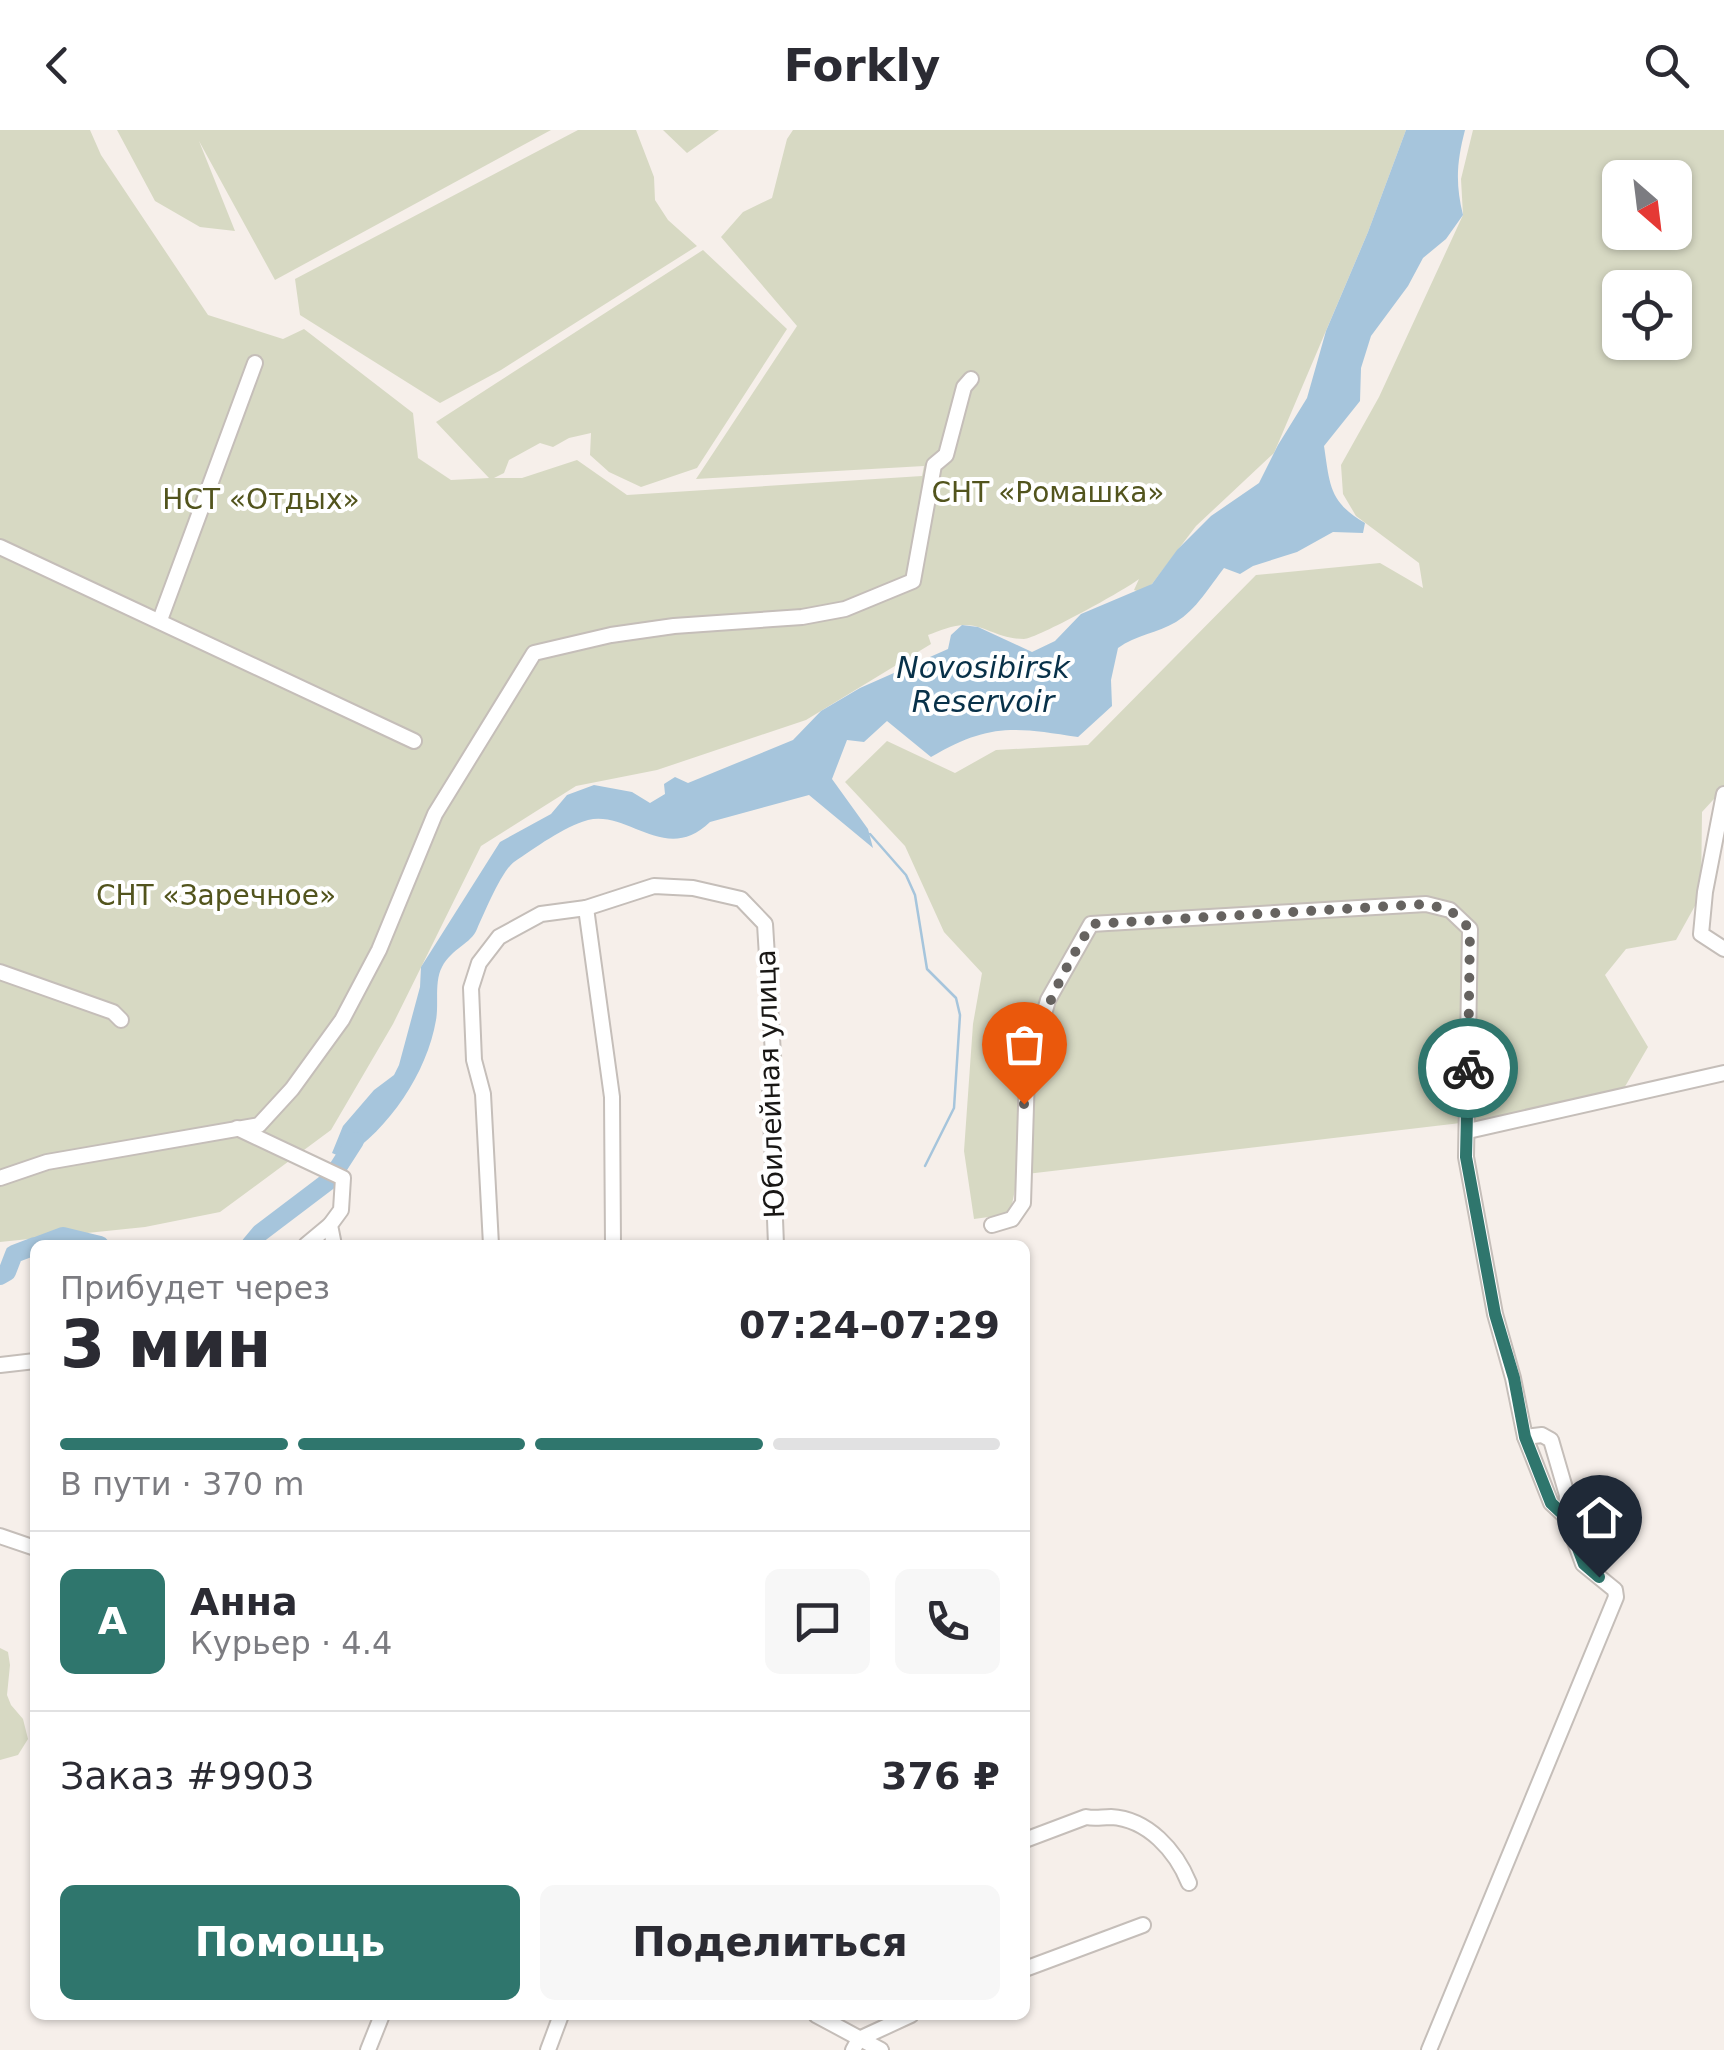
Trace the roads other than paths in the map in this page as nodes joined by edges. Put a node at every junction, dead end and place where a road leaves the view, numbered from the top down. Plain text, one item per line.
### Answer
1 (255, 363) dead end
2 (970, 379) dead end
3 (0, 547) edge
4 (160, 620) junction
5 (414, 741) dead end
6 (1724, 794) edge
7 (586, 908) junction
8 (1724, 949) edge
9 (0, 972) edge
10 (120, 1020) dead end
11 (1724, 1073) edge
12 (237, 1128) junction
13 (1468, 1131) junction
14 (0, 1178) edge
15 (330, 1224) junction
16 (992, 1225) dead end
17 (312, 1240) edge
18 (333, 1240) edge
19 (491, 1240) edge
20 (613, 1240) edge
21 (776, 1240) edge
22 (30, 1362) edge
23 (0, 1365) edge
24 (1525, 1437) junction
25 (1566, 1517) junction
26 (0, 1536) edge
27 (30, 1546) edge
28 (1030, 1838) edge
29 (1189, 1883) dead end
30 (1143, 1925) dead end
31 (1030, 1967) edge
32 (380, 2020) edge
33 (558, 2020) edge
34 (823, 2020) edge
35 (902, 2020) edge
36 (856, 2044) edge
37 (368, 2050) edge
38 (548, 2050) edge
39 (880, 2050) edge
40 (1430, 2050) edge

1 - 4 street
2 - 12 street
3 - 4 street
4 - 5 street
6 - 8 street
7 - 19 street
7 - 20 street
7 - 21 street, Юбилейная улица
9 - 10 street
11 - 13 street
12 - 14 street
12 - 15 street
13 - 16 street
13 - 24 street
15 - 17 street
15 - 18 street
22 - 23 street
24 - 25 street
24 - 25 street
25 - 40 street
26 - 27 street
28 - 29 street
30 - 31 street
32 - 37 street
33 - 38 street
34 - 36 street
35 - 36 street
36 - 39 street

